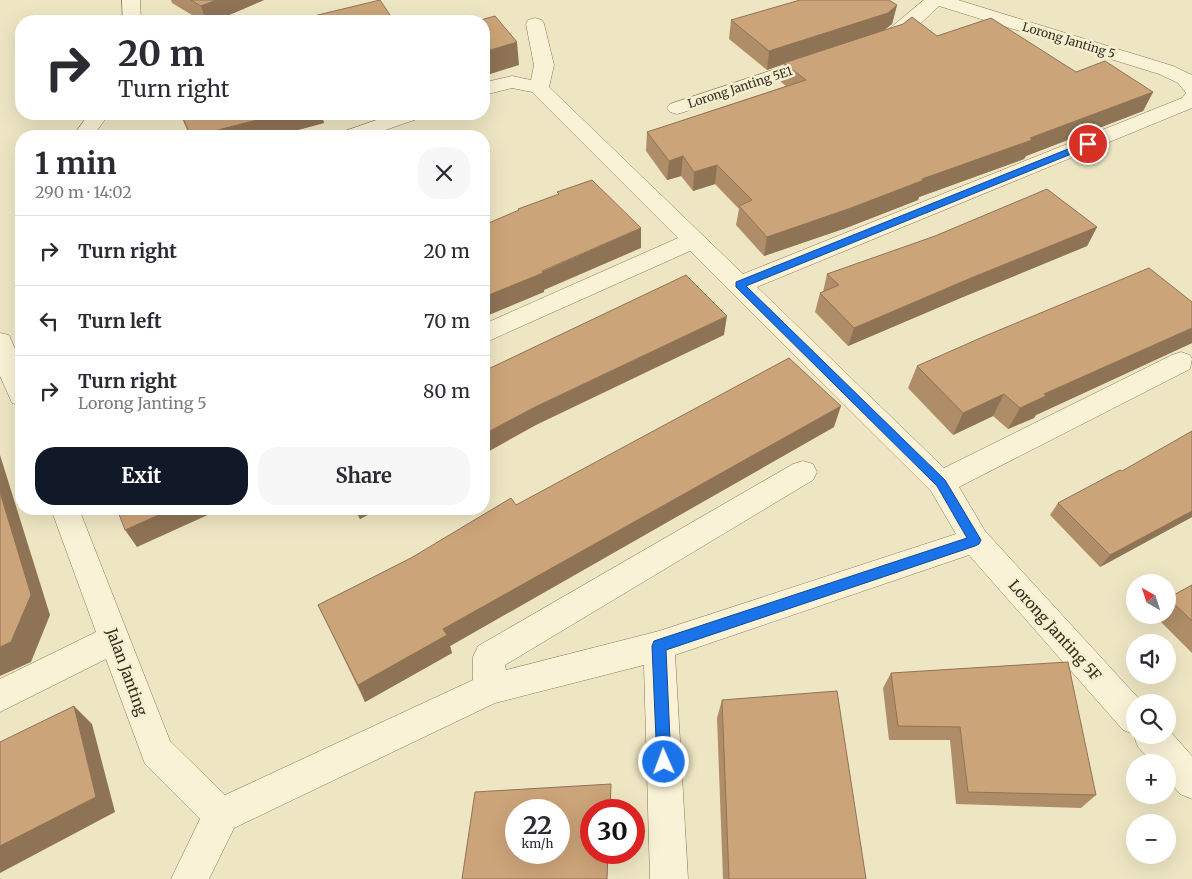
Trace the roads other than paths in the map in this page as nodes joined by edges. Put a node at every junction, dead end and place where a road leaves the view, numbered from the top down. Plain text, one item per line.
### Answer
1 (131, 0) edge
2 (935, 0) edge
3 (940, 0) edge
4 (132, 15) edge
5 (534, 24) dead end
6 (863, 46) edge
7 (835, 55) edge
8 (490, 88) edge
9 (539, 88) junction
10 (1192, 89) edge
11 (1192, 98) edge
12 (677, 108) dead end
13 (95, 120) edge
14 (396, 120) edge
15 (88, 130) edge
16 (366, 130) edge
17 (694, 240) junction
18 (739, 285) junction
19 (490, 331) edge
20 (0, 342) edge
21 (1181, 362) dead end
22 (15, 381) edge
23 (803, 472) dead end
24 (941, 483) junction
25 (67, 515) edge
26 (975, 540) junction
27 (115, 638) junction
28 (659, 646) junction
29 (490, 689) junction
30 (0, 696) edge
31 (1126, 709) edge
32 (1158, 744) edge
33 (1192, 782) edge
34 (221, 815) junction
35 (190, 879) edge
36 (669, 879) edge

1 - 4 street
2 - 6 street
3 - 10 street, Lorong Janting 5
5 - 9 street
7 - 12 street, Lorong Janting 5E1
8 - 9 street
9 - 17 street, Lorong Janting 5F
11 - 18 street
13 - 15 street
14 - 16 street
17 - 18 street, Lorong Janting 5F
17 - 19 street
18 - 24 street, Lorong Janting 5F
20 - 22 street
21 - 24 street
23 - 29 street
24 - 26 street, Lorong Janting 5F
25 - 27 street, Jalan Janting
26 - 28 street
26 - 31 street, Lorong Janting 5F
27 - 30 street
27 - 34 street, Jalan Janting
28 - 29 street
28 - 36 street
29 - 34 street
32 - 33 street
34 - 35 street

